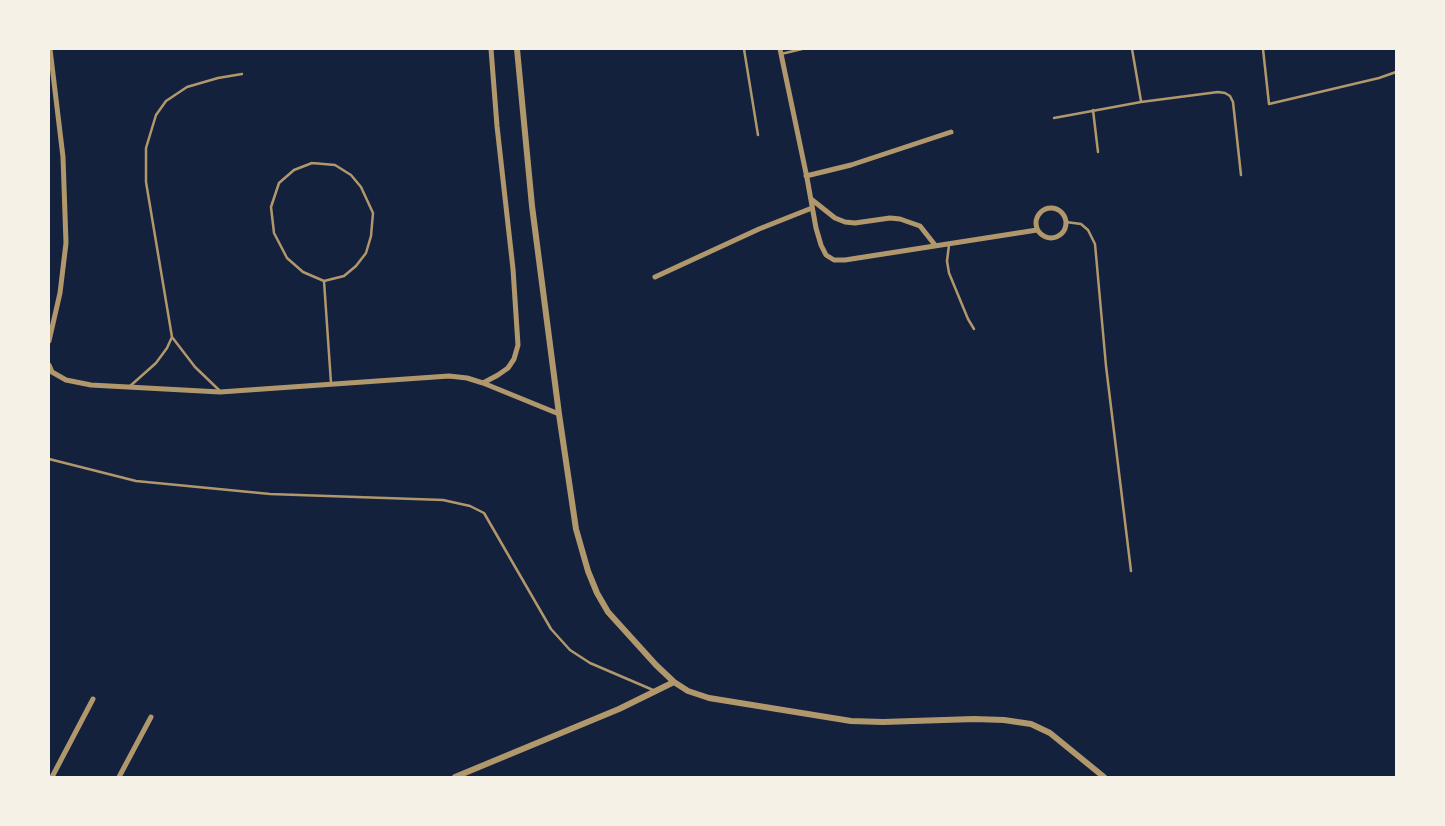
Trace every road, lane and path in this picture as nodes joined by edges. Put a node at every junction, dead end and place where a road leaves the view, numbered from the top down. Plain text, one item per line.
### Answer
1 (50, 49) edge
2 (491, 49) edge
3 (517, 49) edge
4 (744, 49) edge
5 (802, 49) edge
6 (1132, 49) edge
7 (1263, 49) edge
8 (780, 51) edge
9 (1396, 72) edge
10 (242, 74) dead end
11 (1142, 102) junction
12 (1093, 110) junction
13 (1054, 118) dead end
14 (950, 132) dead end
15 (758, 135) dead end
16 (1098, 152) dead end
17 (1241, 175) dead end
18 (806, 176) junction
19 (811, 200) junction
20 (812, 208) junction
21 (1066, 222) junction
22 (1037, 230) junction
23 (949, 243) junction
24 (934, 245) junction
25 (655, 277) dead end
26 (324, 281) junction
27 (974, 329) dead end
28 (172, 337) junction
29 (49, 341) edge
30 (49, 366) edge
31 (331, 383) junction
32 (483, 383) junction
33 (128, 387) junction
34 (220, 392) junction
35 (559, 414) junction
36 (49, 460) edge
37 (1131, 571) dead end
38 (674, 682) junction
39 (656, 692) junction
40 (93, 699) dead end
41 (151, 717) dead end
42 (52, 777) edge
43 (119, 777) edge
44 (455, 777) edge
45 (1104, 777) edge

1 - 29 street
2 - 32 street
3 - 35 street
4 - 15 lane
5 - 8 lane
6 - 11 lane
7 - 9 lane
8 - 18 street
10 - 28 lane
11 - 12 lane
11 - 17 lane
12 - 13 lane
12 - 16 lane
14 - 18 street
18 - 19 street
19 - 20 street
19 - 24 street
20 - 24 street
20 - 25 street
21 - 22 street
21 - 22 street
21 - 37 lane
22 - 23 street
23 - 24 street
23 - 27 lane
26 - 26 lane
26 - 31 lane
28 - 33 lane
28 - 34 lane
30 - 33 street
31 - 32 street
31 - 34 street
32 - 35 street
33 - 34 street
35 - 38 street
36 - 39 lane
38 - 39 street
38 - 45 street
39 - 44 street
40 - 42 street
41 - 43 street

